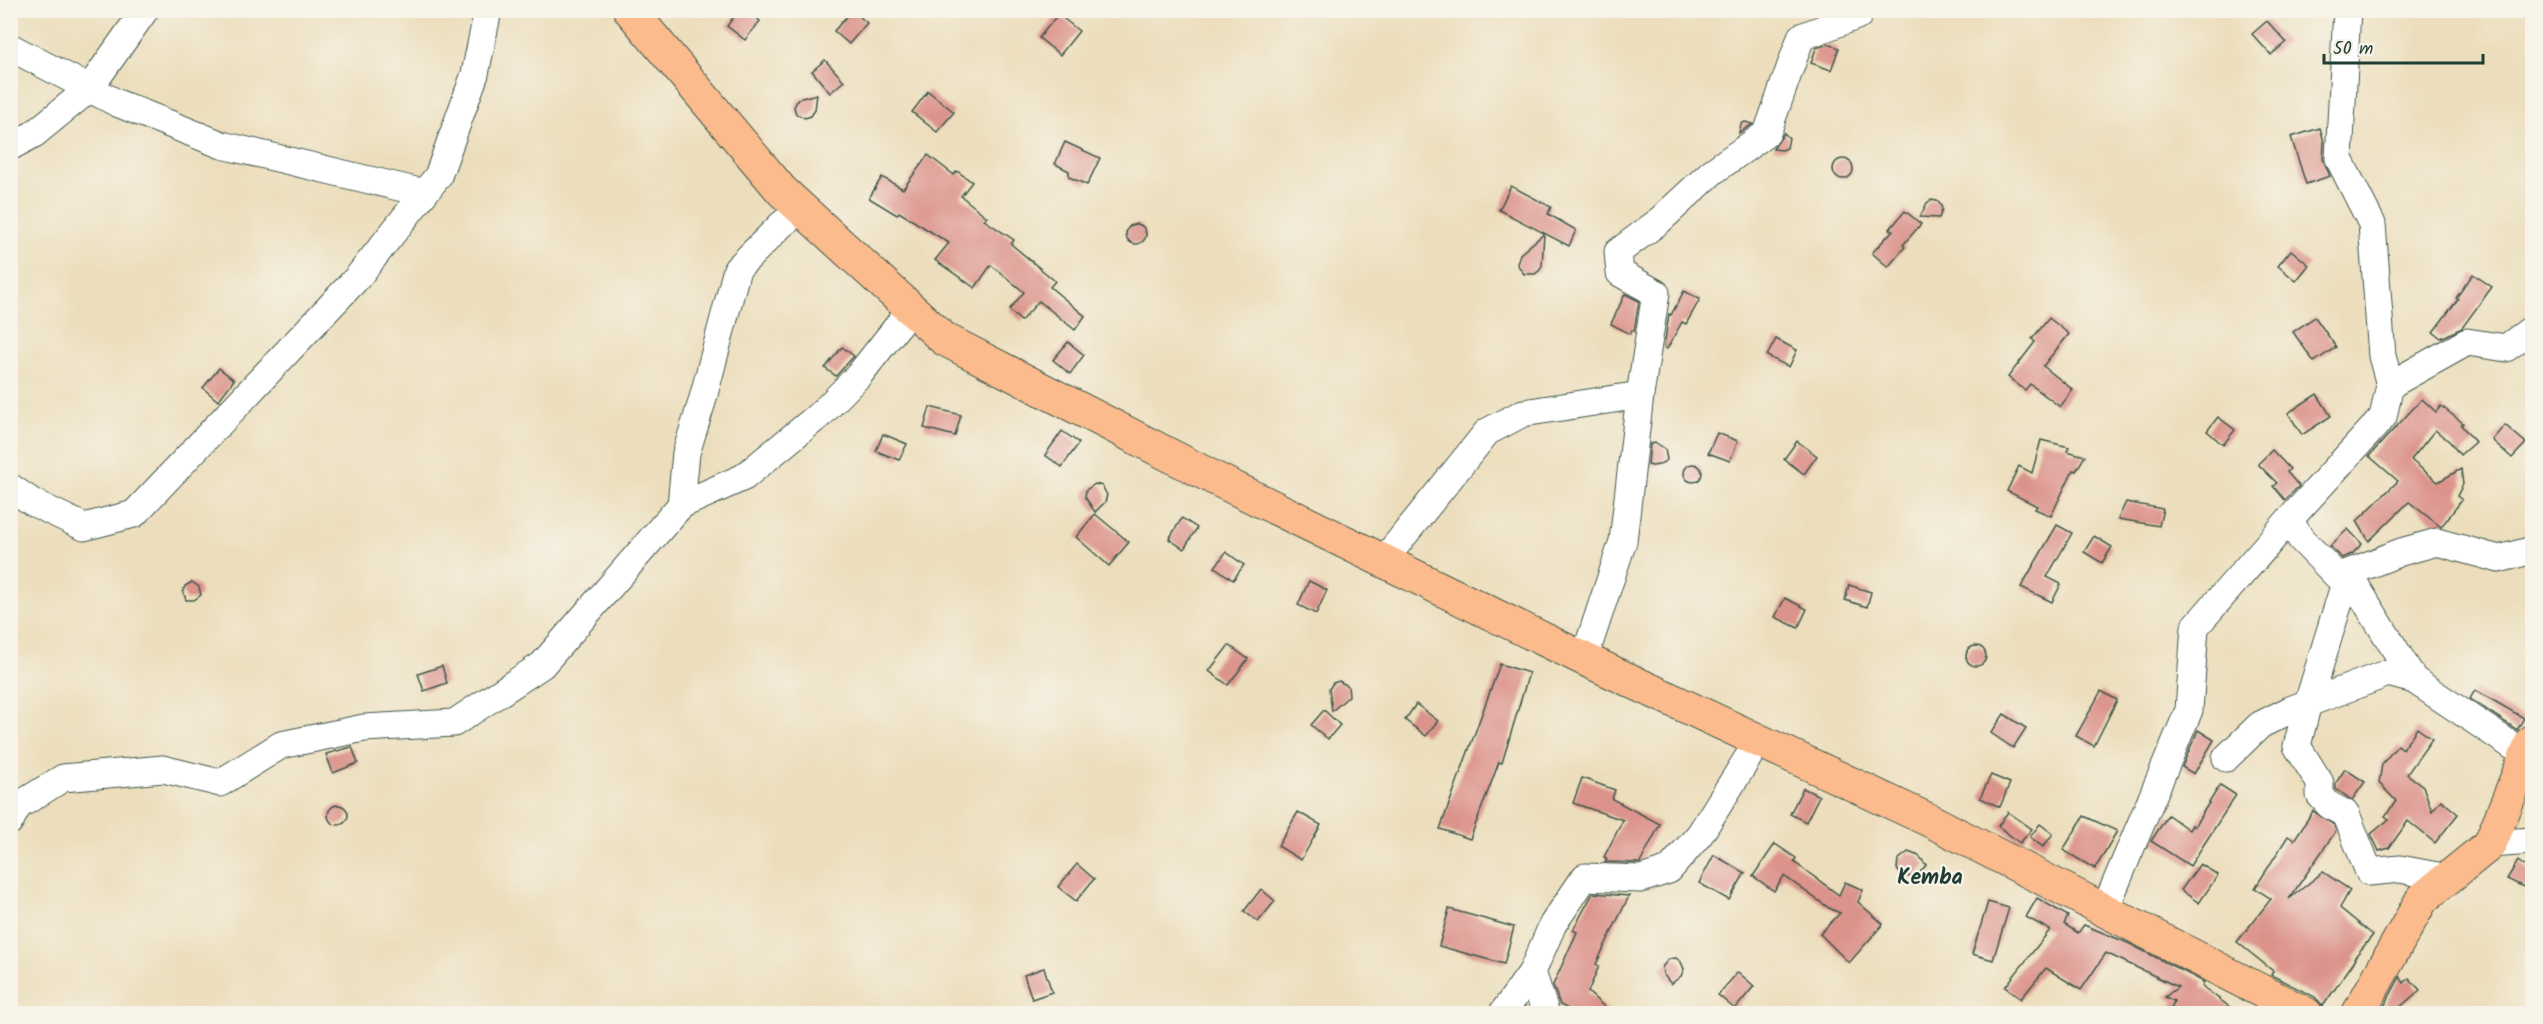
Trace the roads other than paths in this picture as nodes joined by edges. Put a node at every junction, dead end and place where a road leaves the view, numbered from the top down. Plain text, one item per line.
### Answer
1 (145, 10) edge
2 (488, 10) edge
3 (630, 10) edge
4 (1859, 10) edge
5 (2348, 10) edge
6 (10, 47) edge
7 (89, 89) junction
8 (10, 147) edge
9 (424, 193) junction
10 (801, 209) junction
11 (911, 309) junction
12 (2532, 329) edge
13 (2390, 385) junction
14 (1640, 395) junction
15 (10, 487) edge
16 (681, 505) junction
17 (2289, 520) junction
18 (2532, 553) edge
19 (1384, 560) junction
20 (2348, 573) junction
21 (1584, 659) junction
22 (2414, 680) junction
23 (2308, 703) junction
24 (1759, 740) junction
25 (2529, 748) edge
26 (2226, 758) dead end
27 (10, 821) edge
28 (2532, 841) edge
29 (2490, 844) junction
30 (2448, 878) junction
31 (2105, 909) junction
32 (1532, 972) junction
33 (1502, 1014) edge
34 (1546, 1014) edge
35 (2306, 1014) edge
36 (2358, 1014) edge

1 - 7 street
2 - 9 street
3 - 10 main road
4 - 14 street
5 - 13 street
6 - 7 street
7 - 8 street
7 - 9 street
9 - 15 street
10 - 11 main road
10 - 16 street
11 - 16 street
11 - 19 main road
12 - 13 street
13 - 17 street
14 - 19 street
14 - 21 street
16 - 27 street
17 - 20 street
17 - 31 street
18 - 20 street
19 - 21 main road
20 - 22 street
20 - 23 street
21 - 24 main road
22 - 23 street
22 - 25 street
23 - 26 street
23 - 30 street
24 - 31 main road
24 - 32 street
25 - 29 main road
28 - 29 street
29 - 30 main road
30 - 36 main road
31 - 35 main road
32 - 33 street
32 - 34 street

